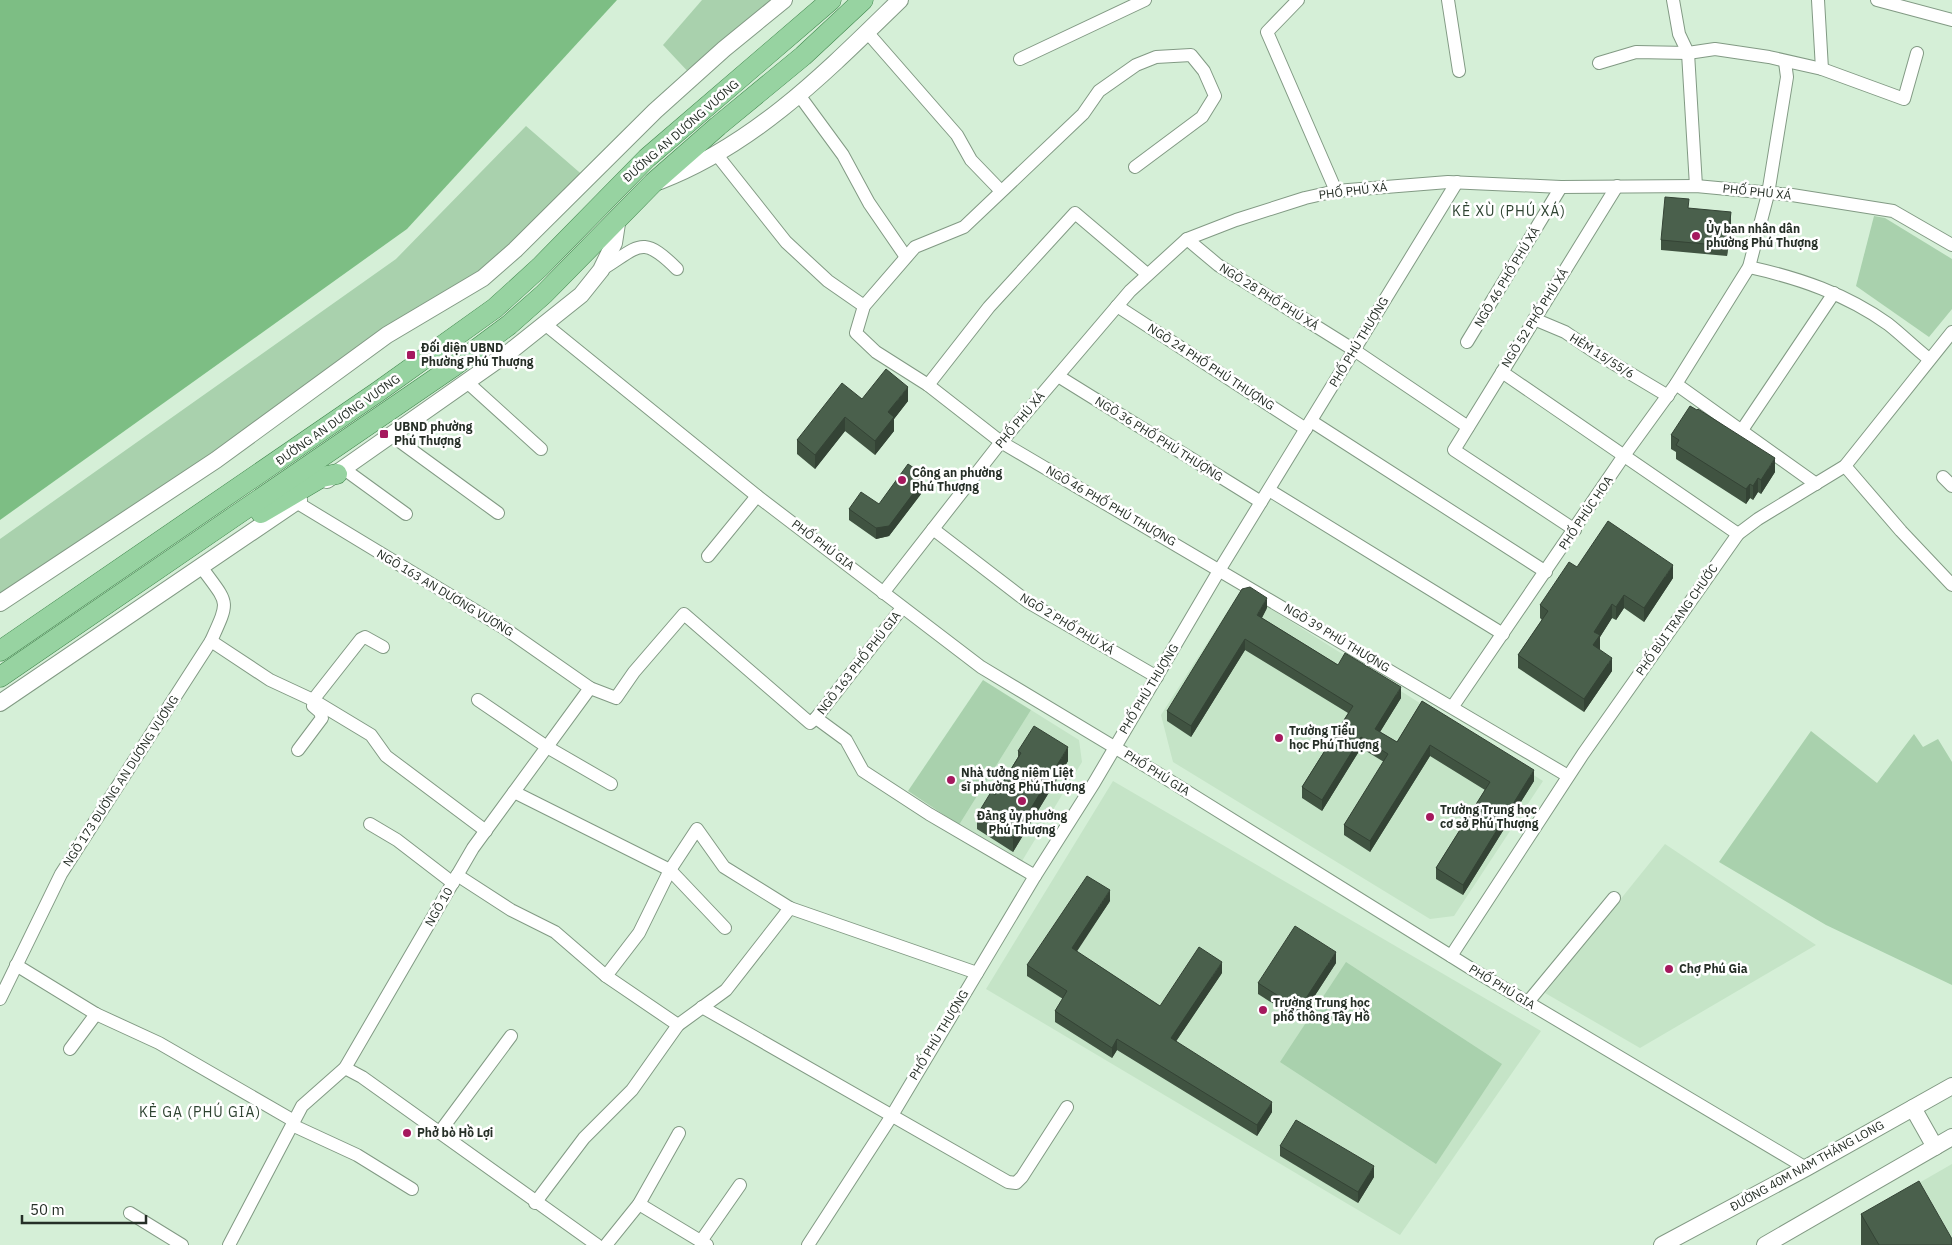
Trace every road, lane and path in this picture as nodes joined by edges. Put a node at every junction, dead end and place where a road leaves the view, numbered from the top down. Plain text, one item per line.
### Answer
1 (784, 0) edge
2 (831, 0) edge
3 (863, 0) edge
4 (900, 0) edge
5 (1145, 0) edge
6 (1298, 0) edge
7 (1448, 0) edge
8 (1673, 0) edge
9 (1818, 0) edge
10 (1877, 0) edge
11 (1901, 3) edge
12 (1952, 20) edge
13 (867, 32) junction
14 (1688, 53) junction
15 (1917, 53) dead end
16 (1020, 59) dead end
17 (1785, 62) junction
18 (1599, 63) dead end
19 (1822, 69) junction
20 (1459, 71) dead end
21 (799, 95) junction
22 (716, 155) junction
23 (1134, 167) dead end
24 (1457, 182) junction
25 (653, 183) junction
26 (1617, 186) junction
27 (1696, 186) junction
28 (1561, 187) junction
29 (1000, 190) junction
30 (1336, 191) junction
31 (1768, 194) junction
32 (618, 216) junction
33 (1187, 239) junction
34 (1952, 245) edge
35 (906, 257) junction
36 (1749, 267) junction
37 (677, 269) dead end
38 (601, 270) junction
39 (1147, 274) junction
40 (1834, 293) junction
41 (864, 306) junction
42 (1117, 306) junction
43 (1534, 320) junction
44 (546, 324) junction
45 (1952, 332) edge
46 (1467, 342) dead end
47 (1354, 350) junction
48 (1929, 359) junction
49 (1502, 372) junction
50 (1058, 376) junction
51 (467, 382) junction
52 (1676, 384) junction
53 (928, 385) junction
54 (1668, 396) junction
55 (1308, 425) junction
56 (1468, 427) junction
57 (1742, 430) junction
58 (391, 435) junction
59 (1002, 442) junction
60 (541, 450) dead end
61 (1623, 457) junction
62 (1846, 466) junction
63 (340, 471) junction
64 (1816, 484) junction
65 (1269, 490) junction
66 (757, 496) junction
67 (296, 502) junction
68 (1261, 502) junction
69 (498, 513) dead end
70 (406, 514) dead end
71 (933, 529) junction
72 (1575, 530) junction
73 (1738, 534) junction
74 (202, 538) junction
75 (708, 556) dead end
76 (202, 568) junction
77 (1220, 569) junction
78 (1546, 572) junction
79 (1952, 585) edge
80 (883, 593) junction
81 (0, 603) edge
82 (65, 608) junction
83 (902, 608) junction
84 (77, 624) junction
85 (1503, 634) junction
86 (211, 641) junction
87 (383, 647) dead end
88 (0, 651) edge
89 (1157, 676) junction
90 (0, 677) edge
91 (590, 688) junction
92 (314, 700) junction
93 (478, 700) dead end
94 (0, 703) edge
95 (1453, 706) junction
96 (816, 718) junction
97 (547, 747) junction
98 (1115, 747) junction
99 (298, 750) dead end
100 (1568, 776) junction
101 (611, 784) dead end
102 (514, 792) junction
103 (370, 824) dead end
104 (486, 831) junction
105 (670, 870) junction
106 (1035, 876) junction
107 (455, 879) junction
108 (1614, 898) dead end
109 (790, 908) junction
110 (725, 928) dead end
111 (1451, 956) junction
112 (16, 965) junction
113 (977, 972) junction
114 (606, 976) junction
115 (0, 999) edge
116 (1528, 1002) junction
117 (702, 1007) junction
118 (96, 1014) junction
119 (678, 1025) junction
120 (511, 1036) dead end
121 (70, 1049) dead end
122 (345, 1068) junction
123 (1952, 1086) edge
124 (1067, 1107) dead end
125 (1913, 1108) junction
126 (891, 1116) junction
127 (293, 1123) junction
128 (439, 1133) junction
129 (679, 1133) dead end
130 (1952, 1137) edge
131 (1935, 1147) junction
132 (1806, 1168) junction
133 (740, 1185) dead end
134 (412, 1189) dead end
135 (535, 1203) junction
136 (639, 1204) junction
137 (130, 1213) dead end
138 (704, 1243) edge
139 (182, 1245) edge
140 (229, 1245) edge
141 (597, 1245) edge
142 (606, 1245) edge
143 (808, 1245) edge
144 (1662, 1245) edge
145 (1765, 1245) edge

1 - 81 street
2 - 82 main road, ĐƯỜNG AN DƯƠNG VƯƠNG
3 - 25 main road, ĐƯỜNG AN DƯƠNG VƯƠNG
4 - 13 street, ĐƯỜNG AN DƯƠNG VƯƠNG
5 - 16 street
6 - 30 street
7 - 20 street
8 - 14 street
9 - 19 street
10 - 11 street
11 - 12 street
13 - 21 street, ĐƯỜNG AN DƯƠNG VƯƠNG
13 - 29 street
14 - 17 street
14 - 18 street
14 - 27 street
15 - 19 street
17 - 19 street
17 - 31 street, PHỐ PHÚC HOA
21 - 22 street, ĐƯỜNG AN DƯƠNG VƯƠNG
21 - 35 street
22 - 25 street, ĐƯỜNG AN DƯƠNG VƯƠNG
22 - 41 street
23 - 29 street
24 - 28 street, PHỐ PHÚ XÁ
24 - 30 street, PHỐ PHÚ XÁ
24 - 47 street, PHỐ PHÚ THƯỢNG
25 - 32 main road, ĐƯỜNG AN DƯƠNG VƯƠNG
26 - 27 street, PHỐ PHÚ XÁ
26 - 28 street, PHỐ PHÚ XÁ
26 - 43 street, NGÕ 52 PHỐ PHÚ XÁ
27 - 31 street, PHỐ PHÚ XÁ
28 - 46 street, NGÕ 46 PHỐ PHÚ XÁ
29 - 35 street
30 - 33 street, PHỐ PHÚ XÁ
31 - 34 street, PHỐ PHÚ XÁ
31 - 36 street, PHỐ PHÚC HOA
32 - 38 street
32 - 74 main road, ĐƯỜNG AN DƯƠNG VƯƠNG
33 - 39 street, PHỐ PHÚ XÁ
33 - 47 street, NGÕ 28 PHỐ PHÚ XÁ
35 - 41 street
36 - 40 street
36 - 52 street, PHỐ PHÚC HOA
37 - 38 street
38 - 44 street
39 - 42 street, PHỐ PHÚ XÁ
39 - 53 street
40 - 48 street
40 - 57 street
41 - 53 street, NGÕ 46 PHỐ PHÚ THƯỢNG
42 - 50 street, PHỐ PHÚ XÁ
42 - 55 street, NGÕ 24 PHỐ PHÚ THƯỢNG
43 - 49 street, NGÕ 52 PHỐ PHÚ XÁ
43 - 54 street, HẺM 15/55/6
44 - 51 street
44 - 66 street, PHỐ PHÚ GIA
45 - 48 street, PHỐ BÙI TRANG CHƯỚC
47 - 55 street, PHỐ PHÚ THƯỢNG
47 - 56 street, NGÕ 28 PHỐ PHÚ XÁ
48 - 62 street, PHỐ BÙI TRANG CHƯỚC
49 - 56 street, NGÕ 52 PHỐ PHÚ XÁ
49 - 61 street
50 - 59 street, PHỐ PHÚ XÁ
50 - 68 street, NGÕ 36 PHỐ PHÚ THƯỢNG
51 - 58 street
51 - 60 street
52 - 54 street, PHỐ PHÚC HOA
52 - 57 street
53 - 59 street, NGÕ 46 PHỐ PHÚ THƯỢNG
54 - 61 street, PHỐ PHÚC HOA
55 - 65 street, PHỐ PHÚ THƯỢNG
55 - 78 street, NGÕ 24 PHỐ PHÚ THƯỢNG
56 - 72 street, NGÕ 52 PHỐ PHÚ XÁ
57 - 64 street
58 - 63 street
58 - 69 street
59 - 71 street, PHỐ PHÚ XÁ
59 - 77 street, NGÕ 46 PHỐ PHÚ THƯỢNG
61 - 72 street, PHỐ PHÚC HOA
61 - 73 street
62 - 64 street, PHỐ BÙI TRANG CHƯỚC
62 - 79 street
63 - 67 street
63 - 70 street
63 - 74 main road
64 - 73 street, PHỐ BÙI TRANG CHƯỚC
65 - 68 street, PHỐ PHÚ THƯỢNG
65 - 85 street
66 - 75 street
66 - 80 street, PHỐ PHÚ GIA
67 - 76 street
67 - 91 street, NGÕ 163 AN DƯƠNG VƯƠNG
68 - 77 street, PHỐ PHÚ THƯỢNG
71 - 80 street, PHỐ PHÚ XÁ
71 - 89 street, NGÕ 2 PHỐ PHÚ XÁ
72 - 78 street, PHỐ PHÚC HOA
73 - 100 street, PHỐ BÙI TRANG CHƯỚC
74 - 84 main road, ĐƯỜNG AN DƯƠNG VƯƠNG
76 - 86 street, NGÕ 173 ĐƯỜNG AN DƯƠNG VƯƠNG
76 - 94 street
77 - 89 street, PHỐ PHÚ THƯỢNG
77 - 95 street, NGÕ 39 PHÚ THƯỢNG
78 - 85 street, PHỐ PHÚC HOA
80 - 83 street, PHỐ PHÚ GIA
82 - 84 main road
82 - 88 main road, ĐƯỜNG AN DƯƠNG VƯƠNG
83 - 96 street, NGÕ 163 PHỐ PHÚ GIA
83 - 98 street, PHỐ PHÚ GIA
84 - 90 main road, ĐƯỜNG AN DƯƠNG VƯƠNG
85 - 95 street, PHỐ PHÚC HOA
86 - 92 street
86 - 112 street, NGÕ 173 ĐƯỜNG AN DƯƠNG VƯƠNG
87 - 92 street
89 - 98 street, PHỐ PHÚ THƯỢNG
91 - 96 street, NGÕ 163 AN DƯƠNG VƯƠNG
91 - 97 street, NGÕ 10
92 - 99 street
92 - 104 street
93 - 97 street
95 - 100 street
96 - 106 street
97 - 101 street
97 - 102 street, NGÕ 10
98 - 106 street, PHỐ PHÚ THƯỢNG
98 - 111 street, PHỐ PHÚ GIA
100 - 111 street, PHỐ BÙI TRANG CHƯỚC
102 - 104 street, NGÕ 10
102 - 105 street
103 - 107 street
104 - 107 street, NGÕ 10
105 - 109 street
105 - 110 street
105 - 114 street
106 - 113 street, PHỐ PHÚ THƯỢNG
107 - 114 street
107 - 122 street, NGÕ 10
108 - 116 street
109 - 113 street
109 - 117 street
111 - 116 street, PHỐ PHÚ GIA
112 - 115 street, NGÕ 173 ĐƯỜNG AN DƯƠNG VƯƠNG
112 - 118 street
113 - 126 street, PHỐ PHÚ THƯỢNG
114 - 119 street
116 - 132 street, PHỐ PHÚ GIA
117 - 119 street
117 - 126 street
118 - 121 street
118 - 127 street
119 - 135 street
120 - 128 street
122 - 127 street, NGÕ 10
122 - 128 street
123 - 125 street, ĐƯỜNG 40M NAM THĂNG LONG
124 - 126 street
125 - 131 street
125 - 132 street, ĐƯỜNG 40M NAM THĂNG LONG
126 - 143 street, PHỐ PHÚ THƯỢNG
127 - 134 street
127 - 140 street, NGÕ 10
128 - 135 street
129 - 136 street
130 - 131 street
131 - 145 street
132 - 144 street, ĐƯỜNG 40M NAM THĂNG LONG
133 - 138 street
135 - 141 street
136 - 138 street
136 - 142 street
137 - 139 street

